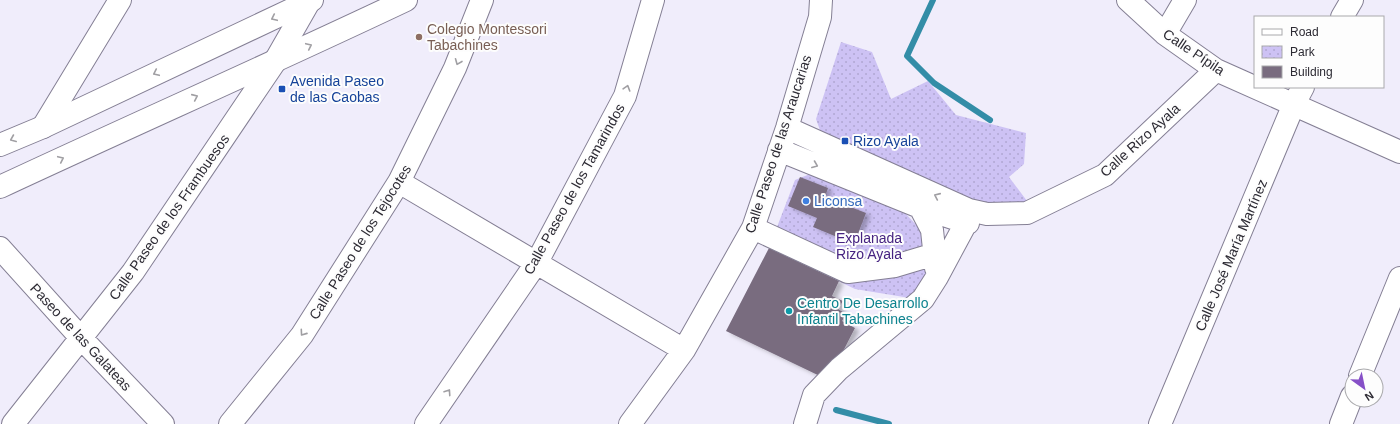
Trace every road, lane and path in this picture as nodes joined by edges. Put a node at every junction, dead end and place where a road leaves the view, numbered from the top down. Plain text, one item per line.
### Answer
1 (120, 0) edge
2 (310, 0) edge
3 (406, 0) edge
4 (482, 0) edge
5 (653, 0) edge
6 (821, 0) edge
7 (1128, 0) edge
8 (1185, 0) edge
9 (1352, 0) edge
10 (1343, 16) edge
11 (1165, 34) junction
12 (274, 63) junction
13 (1216, 70) junction
14 (1254, 82) edge
15 (1273, 88) edge
16 (1298, 96) edge
17 (43, 126) junction
18 (787, 128) junction
19 (0, 145) edge
20 (779, 150) junction
21 (1400, 152) edge
22 (399, 182) junction
23 (0, 187) edge
24 (920, 207) junction
25 (974, 216) junction
26 (753, 228) junction
27 (0, 248) edge
28 (934, 254) junction
29 (536, 262) junction
30 (937, 277) junction
31 (1400, 278) edge
32 (81, 338) junction
33 (684, 350) junction
34 (1363, 368) edge
35 (1347, 408) edge
36 (13, 424) edge
37 (163, 424) edge
38 (230, 424) edge
39 (426, 424) edge
40 (630, 424) edge
41 (805, 424) edge
42 (1160, 424) edge
43 (1341, 424) edge

1 - 17 street
2 - 12 street, Calle Paseo de los Frambuesos
2 -> 17 street
12 -> 3 street
4 -> 22 street, Calle Paseo de los Tejocotes
29 -> 5 street, Calle Paseo de los Tamarindos
6 - 18 street, Calle Paseo de las Araucarias
7 - 11 street, Calle Pípila
8 - 11 street
9 - 10 street
11 - 13 street, Calle Pípila
23 -> 12 street
12 - 32 street, Calle Paseo de los Frambuesos
13 - 14 street, Calle Pípila
13 - 25 street, Calle Rizo Ayala
15 - 16 street, Calle Pípila
16 - 21 street, Calle Pípila
16 - 42 street, Calle José María Martínez
17 -> 19 street
18 - 20 street, Calle Paseo de las Araucarias
25 -> 18 street, Calle Rizo Ayala
20 -> 24 street, Calle Rizo Ayala
20 - 26 street, Calle Paseo de las Araucarias
22 - 29 street
22 -> 38 street, Calle Paseo de los Tejocotes
24 - 25 street, Calle Rizo Ayala
24 - 28 street
25 - 30 street
26 - 28 street
26 - 33 street, Calle Paseo de las Araucarias
27 - 32 street, Paseo de las Galateas
28 - 30 street
29 - 33 street
39 -> 29 street, Calle Paseo de los Tamarindos
30 - 41 street
31 - 34 street
32 - 36 street, Calle Paseo de los Frambuesos
32 - 37 street, Paseo de las Galateas
33 - 40 street, Calle Paseo de las Araucarias
35 - 43 street

